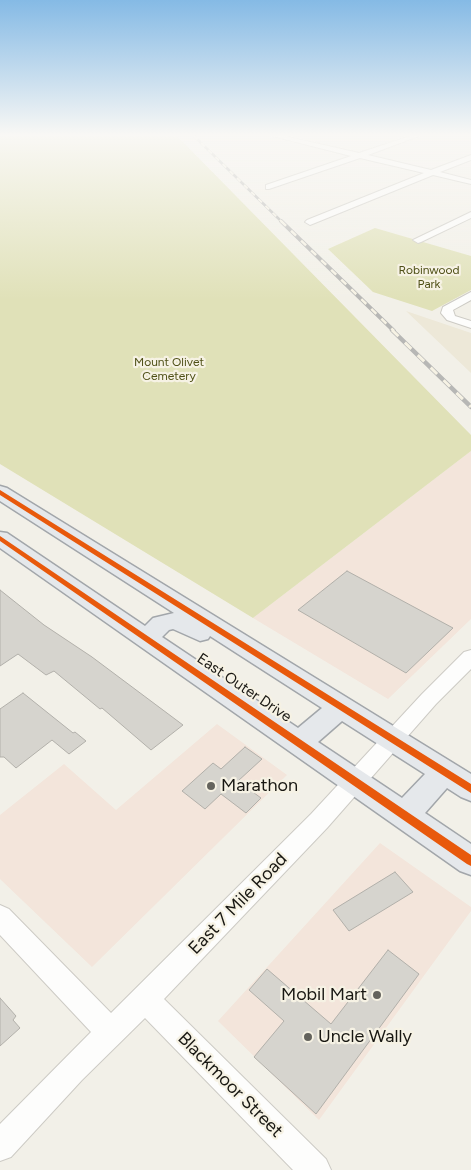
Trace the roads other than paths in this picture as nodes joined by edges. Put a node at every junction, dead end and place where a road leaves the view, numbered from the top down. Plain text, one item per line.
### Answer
1 (389, 191) edge
2 (471, 215) edge
3 (310, 222) dead end
4 (418, 240) dead end
5 (471, 296) edge
6 (471, 325) edge
7 (3, 498) edge
8 (0, 538) edge
9 (147, 638) junction
10 (471, 657) edge
11 (295, 678) junction
12 (341, 706) junction
13 (392, 740) junction
14 (300, 742) junction
15 (444, 772) junction
16 (356, 780) junction
17 (471, 790) edge
18 (404, 815) junction
19 (471, 861) edge
20 (0, 917) edge
21 (145, 1000) junction
22 (111, 1033) junction
23 (0, 1146) edge
24 (315, 1170) edge

1 - 3 street
2 - 4 street
5 - 6 street
7 - 11 main road
8 - 9 main road, East Outer Drive
9 - 11 main road
9 - 14 main road, East Outer Drive
10 - 13 street, East 7 Mile Road
11 - 12 main road
12 - 13 main road
12 - 14 main road
13 - 15 main road
13 - 16 street, East 7 Mile Road
14 - 16 main road, East Outer Drive
15 - 17 main road
15 - 18 main road
16 - 18 main road, East Outer Drive
16 - 21 street, East 7 Mile Road
18 - 19 main road, East Outer Drive
20 - 22 street
21 - 22 street, East 7 Mile Road
21 - 24 street, Blackmoor Street
22 - 23 street, East 7 Mile Road

